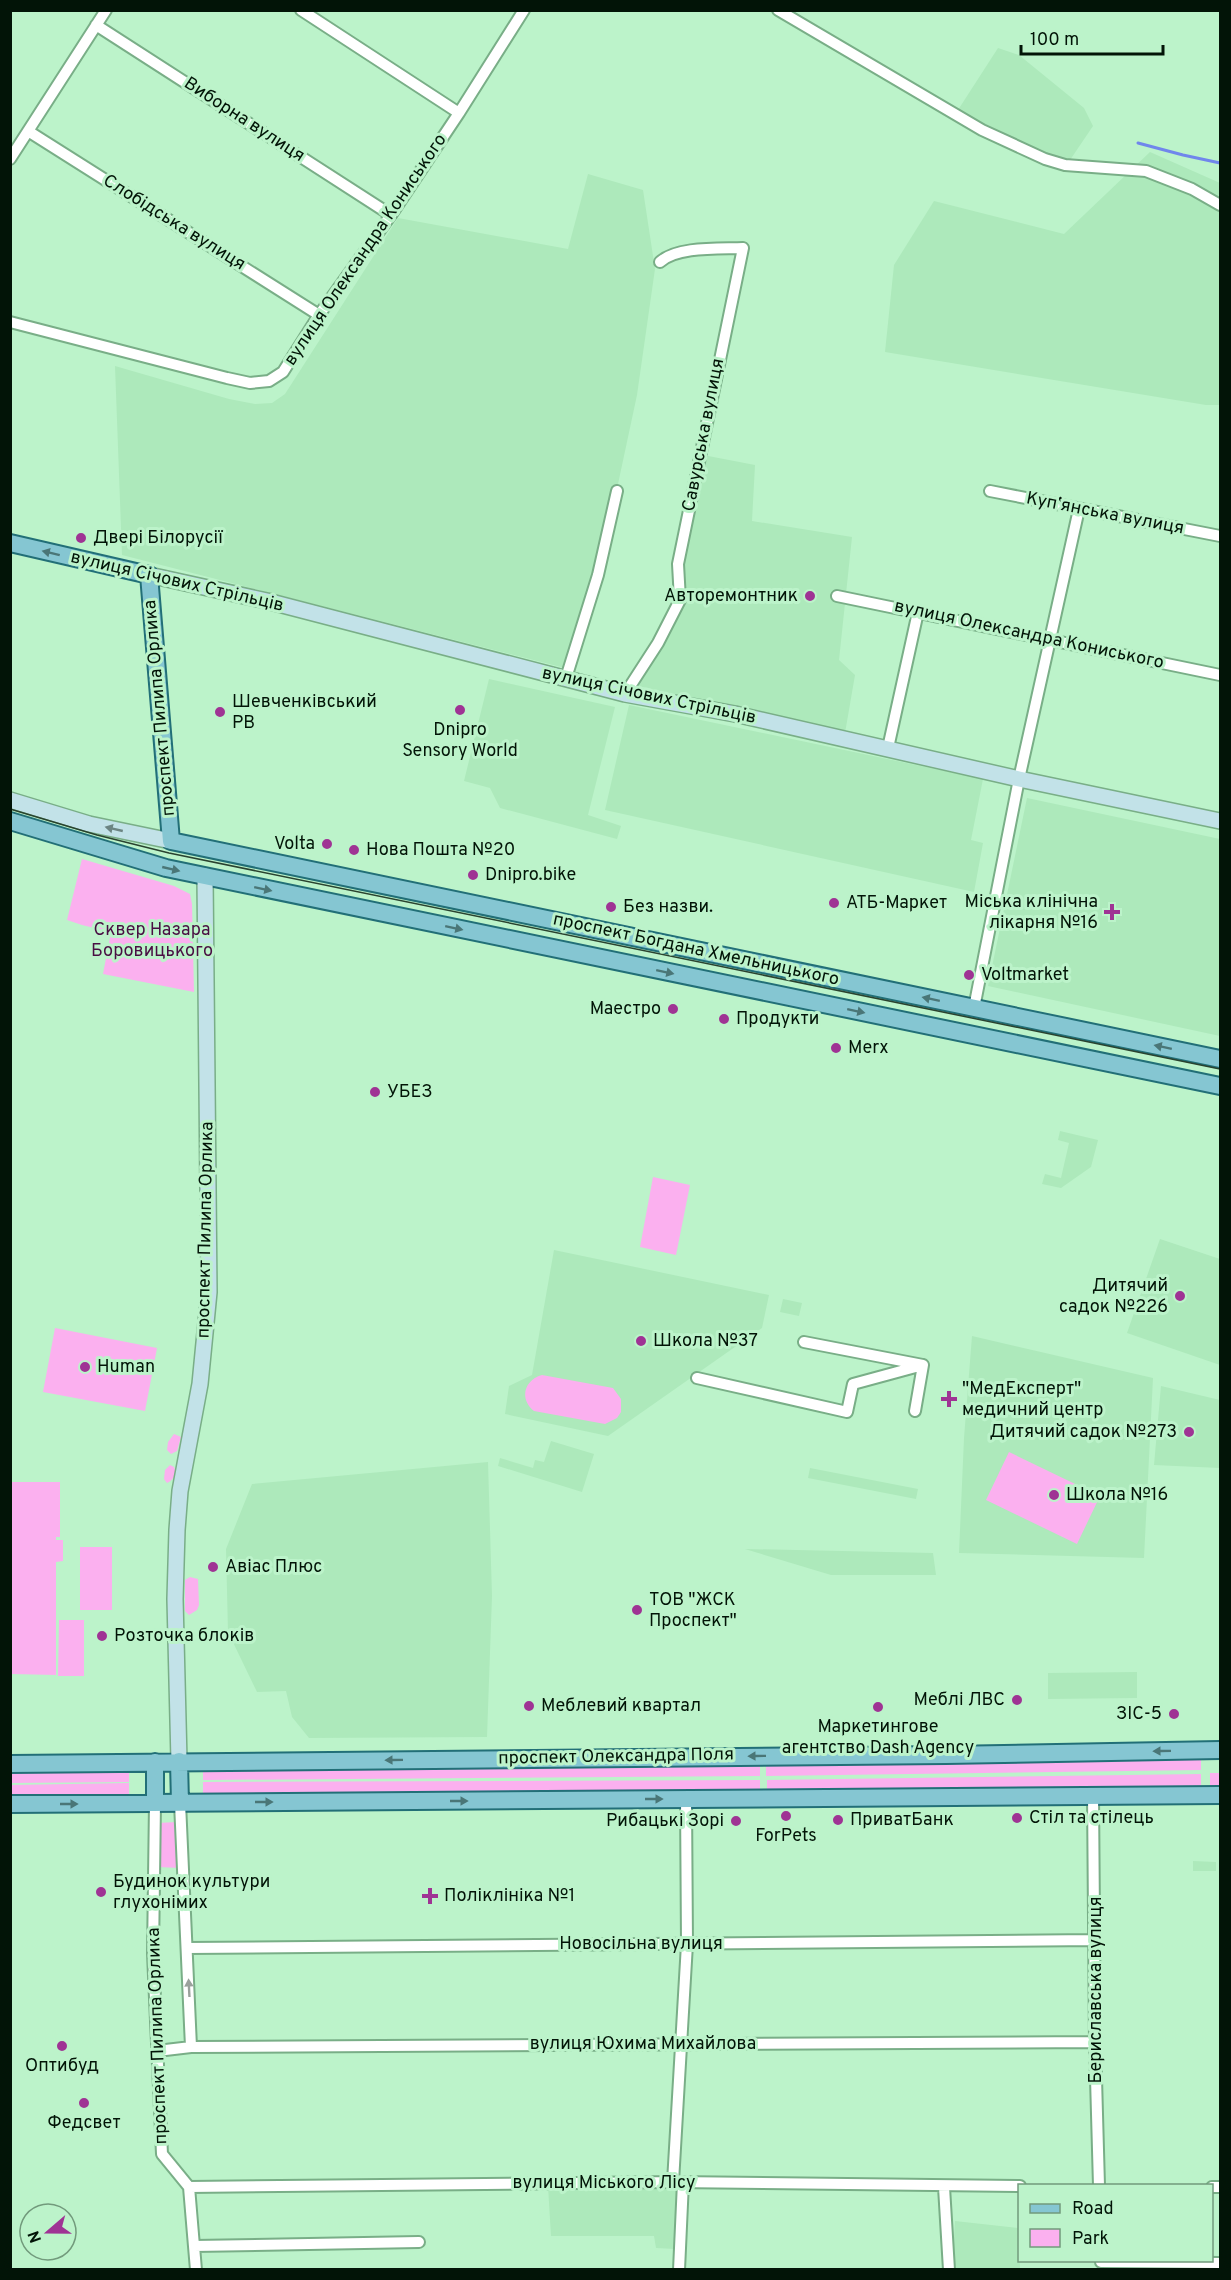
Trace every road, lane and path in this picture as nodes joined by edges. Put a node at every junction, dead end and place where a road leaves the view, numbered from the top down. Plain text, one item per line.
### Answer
1 (106, 10) edge
2 (301, 10) edge
3 (524, 10) edge
4 (778, 10) edge
5 (96, 25) junction
6 (459, 113) junction
7 (28, 131) junction
8 (10, 159) edge
9 (1221, 205) edge
10 (391, 215) junction
11 (660, 262) dead end
12 (320, 315) junction
13 (10, 322) edge
14 (990, 490) dead end
15 (617, 491) dead end
16 (1079, 509) junction
17 (1221, 536) edge
18 (10, 543) edge
19 (149, 575) junction
20 (837, 596) dead end
21 (918, 612) junction
22 (1051, 640) junction
23 (1221, 675) edge
24 (566, 678) junction
25 (625, 694) junction
26 (888, 748) junction
27 (1019, 779) junction
28 (10, 800) edge
29 (10, 821) edge
30 (1221, 821) edge
31 (171, 841) junction
32 (206, 849) junction
33 (205, 876) junction
34 (645, 940) junction
35 (640, 967) junction
36 (974, 1008) junction
37 (969, 1034) junction
38 (1221, 1059) edge
39 (1221, 1086) edge
40 (804, 1342) dead end
41 (924, 1365) junction
42 (697, 1378) dead end
43 (915, 1411) dead end
44 (1221, 1750) edge
45 (179, 1761) junction
46 (155, 1762) junction
47 (10, 1764) edge
48 (1093, 1794) junction
49 (1221, 1795) edge
50 (686, 1799) junction
51 (155, 1803) junction
52 (180, 1803) junction
53 (10, 1804) edge
54 (1095, 1940) junction
55 (687, 1944) junction
56 (187, 1948) junction
57 (1095, 2042) junction
58 (683, 2044) junction
59 (192, 2047) junction
60 (157, 2050) junction
61 (678, 2182) junction
62 (1099, 2184) edge
63 (1018, 2186) edge
64 (189, 2187) junction
65 (944, 2187) junction
66 (419, 2242) dead end
67 (194, 2246) junction
68 (1221, 2263) edge
69 (1101, 2264) edge
70 (196, 2270) edge
71 (679, 2270) edge
72 (948, 2270) edge

1 - 5 street
2 - 6 street
3 - 6 street, вулиця Олександра Кониського
4 - 9 street
5 - 7 street
5 - 10 street, Виборна вулиця
6 - 10 street, вулиця Олександра Кониського
7 - 8 street
7 - 12 street, Слобідська вулиця
10 - 12 street, вулиця Олександра Кониського
11 - 25 street, Савурська вулиця
12 - 13 street, вулиця Олександра Кониського
14 - 16 street, Купʼянська вулиця
15 - 24 street
16 - 17 street, Купʼянська вулиця
16 - 22 street
19 -> 18 main road, вулиця Січових Стрільців
19 - 24 street, вулиця Січових Стрільців
19 - 31 main road, проспект Пилипа Орлика
20 - 21 street, вулиця Олександра Кониського
21 - 22 street, вулиця Олександра Кониського
21 - 26 street
22 - 23 street, вулиця Олександра Кониського
22 - 27 street
24 - 25 street, вулиця Січових Стрільців
25 - 26 street, вулиця Січових Стрільців
26 - 27 street, вулиця Січових Стрільців
27 - 30 street, вулиця Січових Стрільців
27 - 36 street
31 -> 28 street
29 -> 33 main road, проспект Богдана Хмельницького
31 - 32 main road, проспект Богдана Хмельницького
32 - 33 main road
32 - 34 main road, проспект Богдана Хмельницького
33 -> 35 main road, проспект Богдана Хмельницького
33 - 45 street, проспект Пилипа Орлика
34 - 35 main road
36 -> 34 main road, проспект Богдана Хмельницького
35 -> 37 main road, проспект Богдана Хмельницького
36 - 37 main road
38 -> 36 main road, проспект Богдана Хмельницького
37 - 39 main road, проспект Богдана Хмельницького
40 - 41 street
41 - 42 street
41 - 43 street
44 -> 45 main road, проспект Олександра Поля
45 - 46 main road, проспект Олександра Поля
45 - 52 main road
46 - 47 main road, проспект Олександра Поля
46 - 51 main road
48 - 49 main road
48 - 50 main road
48 - 54 street, Бериславська вулиця
52 -> 50 main road
50 - 55 street
51 - 52 main road
53 -> 51 main road
51 - 60 street, проспект Пилипа Орлика
52 - 56 street, проспект Пилипа Орлика
54 - 55 street, Новосільна вулиця
54 - 57 street, Бериславська вулиця
55 - 56 street, Новосільна вулиця
55 - 58 street
59 -> 56 street, проспект Пилипа Орлика
57 - 58 street, вулиця Юхима Михайлова
57 - 62 street, Бериславська вулиця
58 - 59 street, вулиця Юхима Михайлова
58 - 61 street
59 - 60 street, вулиця Юхима Михайлова
60 - 64 street, проспект Пилипа Орлика
61 - 64 street, вулиця Міського Лісу
61 - 65 street, вулиця Міського Лісу
61 - 71 street
63 - 65 street, вулиця Міського Лісу
64 - 67 street
65 - 72 street
66 - 67 street
67 - 70 street
68 - 69 street

